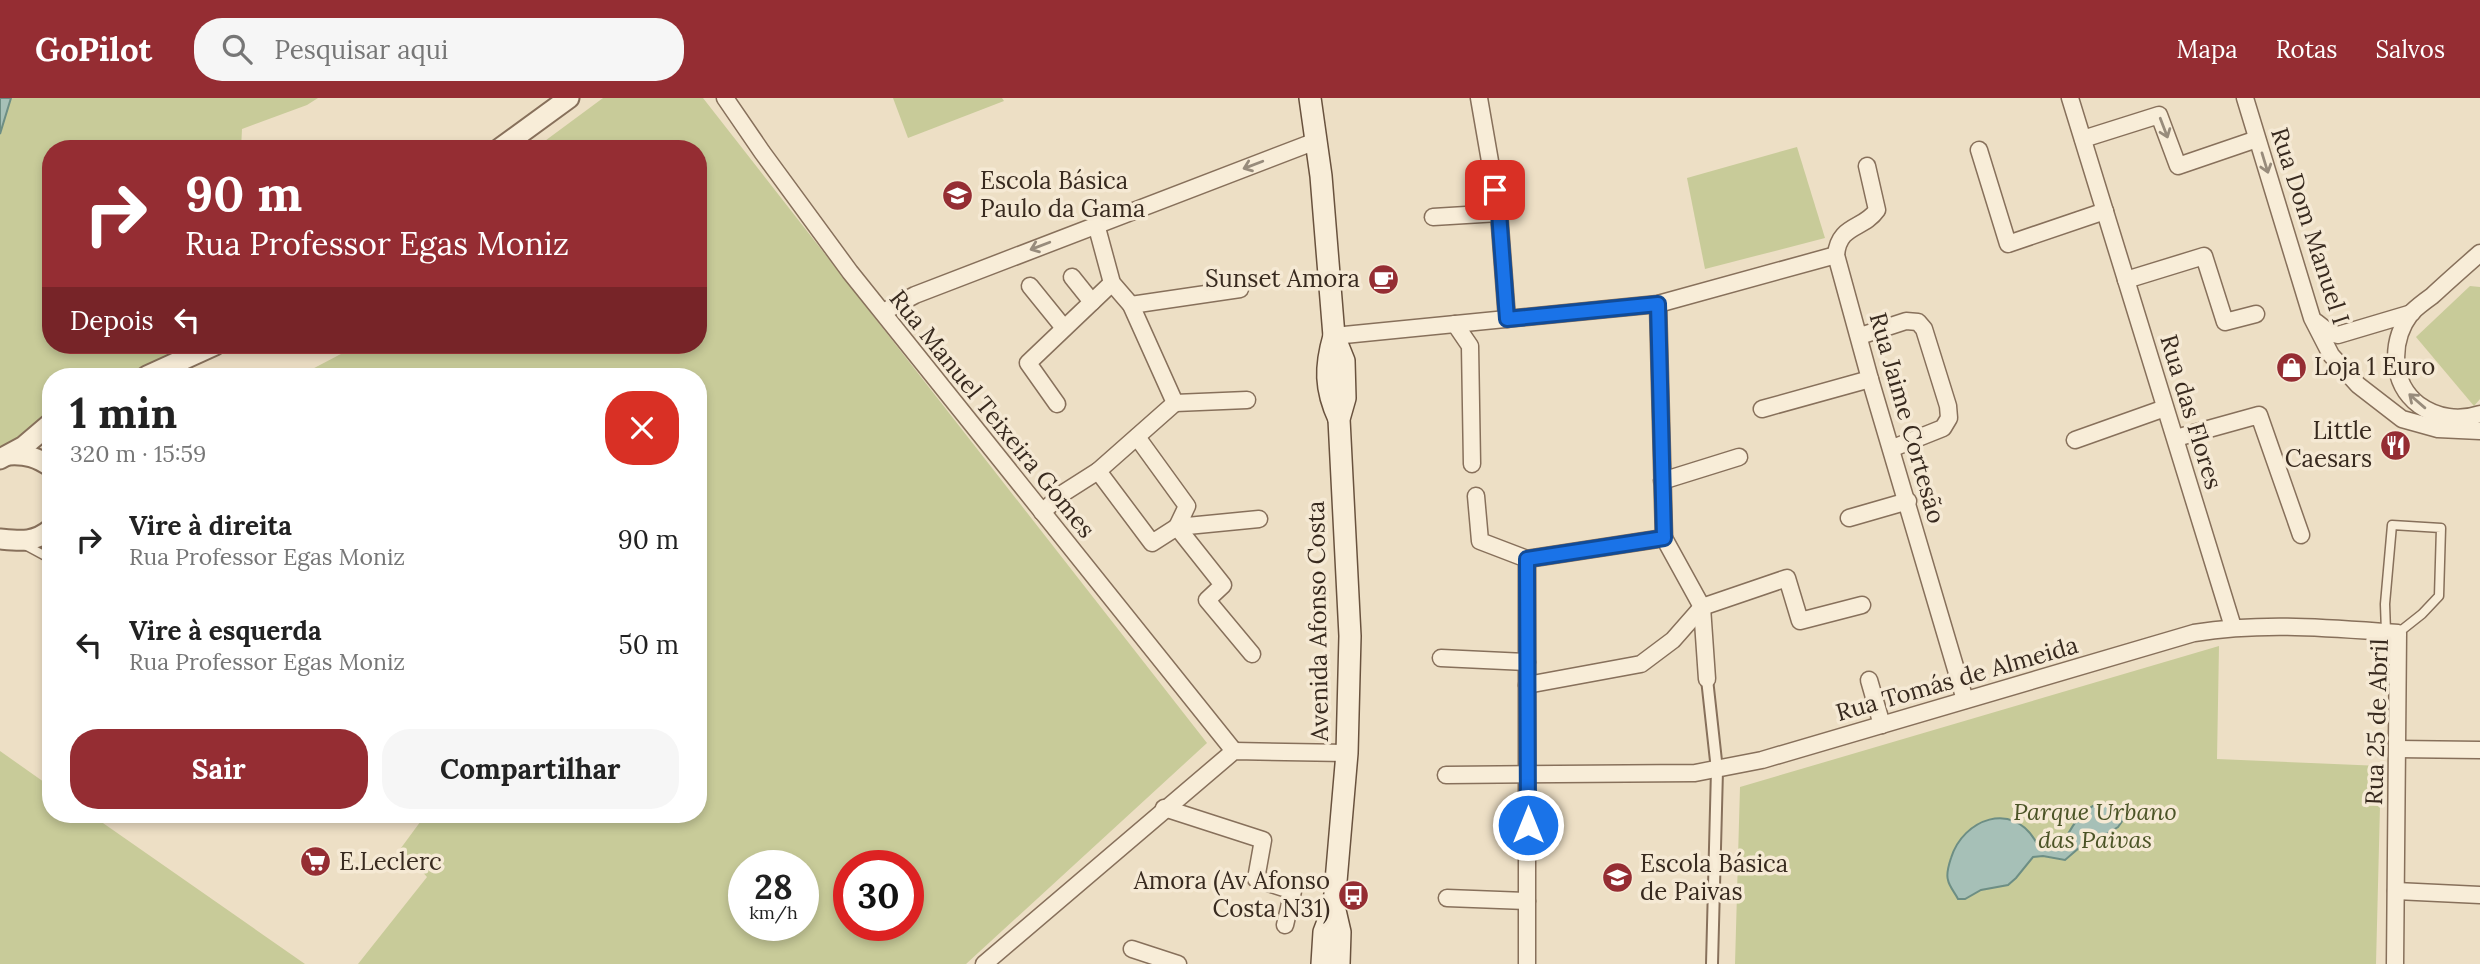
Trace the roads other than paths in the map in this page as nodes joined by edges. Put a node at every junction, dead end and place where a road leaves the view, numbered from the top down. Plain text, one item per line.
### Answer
1 (569, 98) edge
2 (725, 98) edge
3 (1310, 98) edge
4 (1479, 98) edge
5 (2070, 98) edge
6 (2245, 98) edge
7 (2083, 139) junction
8 (2257, 139) junction
9 (511, 140) edge
10 (1316, 141) junction
11 (1979, 150) dead end
12 (1867, 166) dead end
13 (2105, 211) junction
14 (1499, 213) junction
15 (1433, 217) dead end
16 (1096, 224) junction
17 (2480, 253) edge
18 (1836, 255) junction
19 (1072, 277) dead end
20 (2126, 280) junction
21 (1112, 283) junction
22 (1031, 286) dead end
23 (1240, 289) dead end
24 (1092, 302) junction
25 (1658, 304) junction
26 (1131, 305) junction
27 (883, 312) junction
28 (2412, 313) junction
29 (2256, 314) dead end
30 (2312, 317) junction
31 (1507, 319) junction
32 (1455, 324) junction
33 (1064, 328) junction
34 (1334, 336) junction
35 (1860, 336) junction
36 (195, 354) edge
37 (165, 368) edge
38 (1870, 379) junction
39 (1247, 400) dead end
40 (1175, 403) junction
41 (1057, 404) dead end
42 (2165, 408) junction
43 (1762, 409) dead end
44 (2480, 414) edge
45 (42, 431) edge
46 (2480, 431) edge
47 (1137, 436) junction
48 (2176, 439) junction
49 (2075, 440) dead end
50 (1893, 448) junction
51 (5, 457) edge
52 (1739, 457) dead end
53 (42, 460) edge
54 (1472, 464) dead end
55 (1098, 471) junction
56 (1662, 481) junction
57 (1476, 496) dead end
58 (1908, 501) junction
59 (1042, 512) junction
60 (1849, 518) dead end
61 (1259, 519) dead end
62 (1177, 527) junction
63 (2301, 535) dead end
64 (42, 536) edge
65 (1664, 538) junction
66 (5, 539) edge
67 (42, 553) edge
68 (1527, 559) junction
69 (1862, 605) dead end
70 (1702, 607) junction
71 (2233, 626) junction
72 (2392, 632) junction
73 (1252, 654) dead end
74 (1441, 658) dead end
75 (1527, 662) junction
76 (1707, 679) joint
77 (1869, 680) dead end
78 (1527, 685) junction
79 (1965, 700) junction
80 (1882, 725) junction
81 (2397, 750) junction
82 (2480, 750) edge
83 (1234, 751) junction
84 (1346, 753) junction
85 (1717, 770) junction
86 (1528, 774) junction
87 (1446, 775) dead end
88 (1164, 808) junction
89 (2396, 891) junction
90 (2480, 895) edge
91 (1447, 898) dead end
92 (1527, 901) junction
93 (1334, 906) junction
94 (1285, 925) dead end
95 (1132, 949) dead end
96 (984, 964) edge
97 (1178, 964) edge
98 (1322, 964) edge
99 (1339, 964) edge
100 (1527, 964) edge
101 (1712, 964) edge
102 (2395, 964) edge

1 - 9 street
2 - 27 street, Rua Manuel Teixeira Gomes
3 - 10 main road, Avenida Afonso Costa
4 - 14 street
5 - 7 street, Rua das Flores
6 - 8 street, Rua Dom Manuel I
7 -> 8 street
7 - 13 street, Rua das Flores
8 -> 30 street, Rua Dom Manuel I
10 -> 16 street
10 - 34 main road, Avenida Afonso Costa
11 - 13 street
12 - 18 street
13 - 20 street, Rua das Flores
14 - 15 street
14 - 31 street
16 - 21 street
16 -> 27 street
17 - 28 street
18 - 25 street
18 - 35 street, Rua Jaime Cortesão
19 - 24 street
20 - 29 street
20 - 42 street, Rua das Flores
21 - 24 street
21 - 26 street
22 - 33 street
23 - 26 street
24 - 33 street
25 - 31 street
25 - 56 street
26 - 40 street
27 - 59 street, Rua Manuel Teixeira Gomes
28 - 30 street
44 -> 28 street
30 - 46 street, Rua Dom Manuel I
31 - 32 street
32 - 34 street
32 - 54 street
33 - 41 street
34 - 84 main road, Avenida Afonso Costa
35 - 38 street, Rua Jaime Cortesão
35 - 50 street
36 - 37 street
38 - 43 street
38 - 50 street, Rua Jaime Cortesão
39 - 40 street
40 - 47 street
42 - 48 street, Rua das Flores
42 - 49 street
45 - 51 street
47 - 55 street
47 - 62 street
48 - 63 street
48 - 71 street, Rua das Flores
50 - 58 street, Rua Jaime Cortesão
51 - 53 street
52 - 56 street
55 - 59 street
55 - 62 street
56 - 65 street
57 - 68 street
58 - 60 street
58 - 79 street, Rua Jaime Cortesão
59 - 83 street, Rua Manuel Teixeira Gomes
61 - 62 street
62 - 73 street
64 - 66 street
65 - 68 street
65 - 70 street
66 - 67 lane
68 - 75 street
69 - 70 street
70 - 76 street
70 - 78 street
71 - 72 street, Rua Tomás de Almeida
71 - 79 street, Rua Tomás de Almeida
72 - 72 lane, Rua 25 de Abril
72 - 81 street, Rua 25 de Abril
74 - 75 street
75 - 78 street
76 - 85 street
77 - 80 street
78 - 86 street
79 - 80 street, Rua Tomás de Almeida
80 - 85 street, Rua Tomás de Almeida
81 - 82 street
81 - 89 street, Rua 25 de Abril
83 - 84 street
83 - 88 street
84 - 93 main road, Avenida Afonso Costa
85 - 86 street, Rua Tomás de Almeida
85 - 101 street
86 - 87 street, Rua Tomás de Almeida
86 - 92 street
88 - 94 street
88 - 96 street
89 - 90 street
89 - 102 street, Rua 25 de Abril
91 - 92 street
92 - 100 street
93 - 98 main road, Avenida Afonso Costa
93 - 99 main road, Avenida Afonso Costa
95 - 97 street

